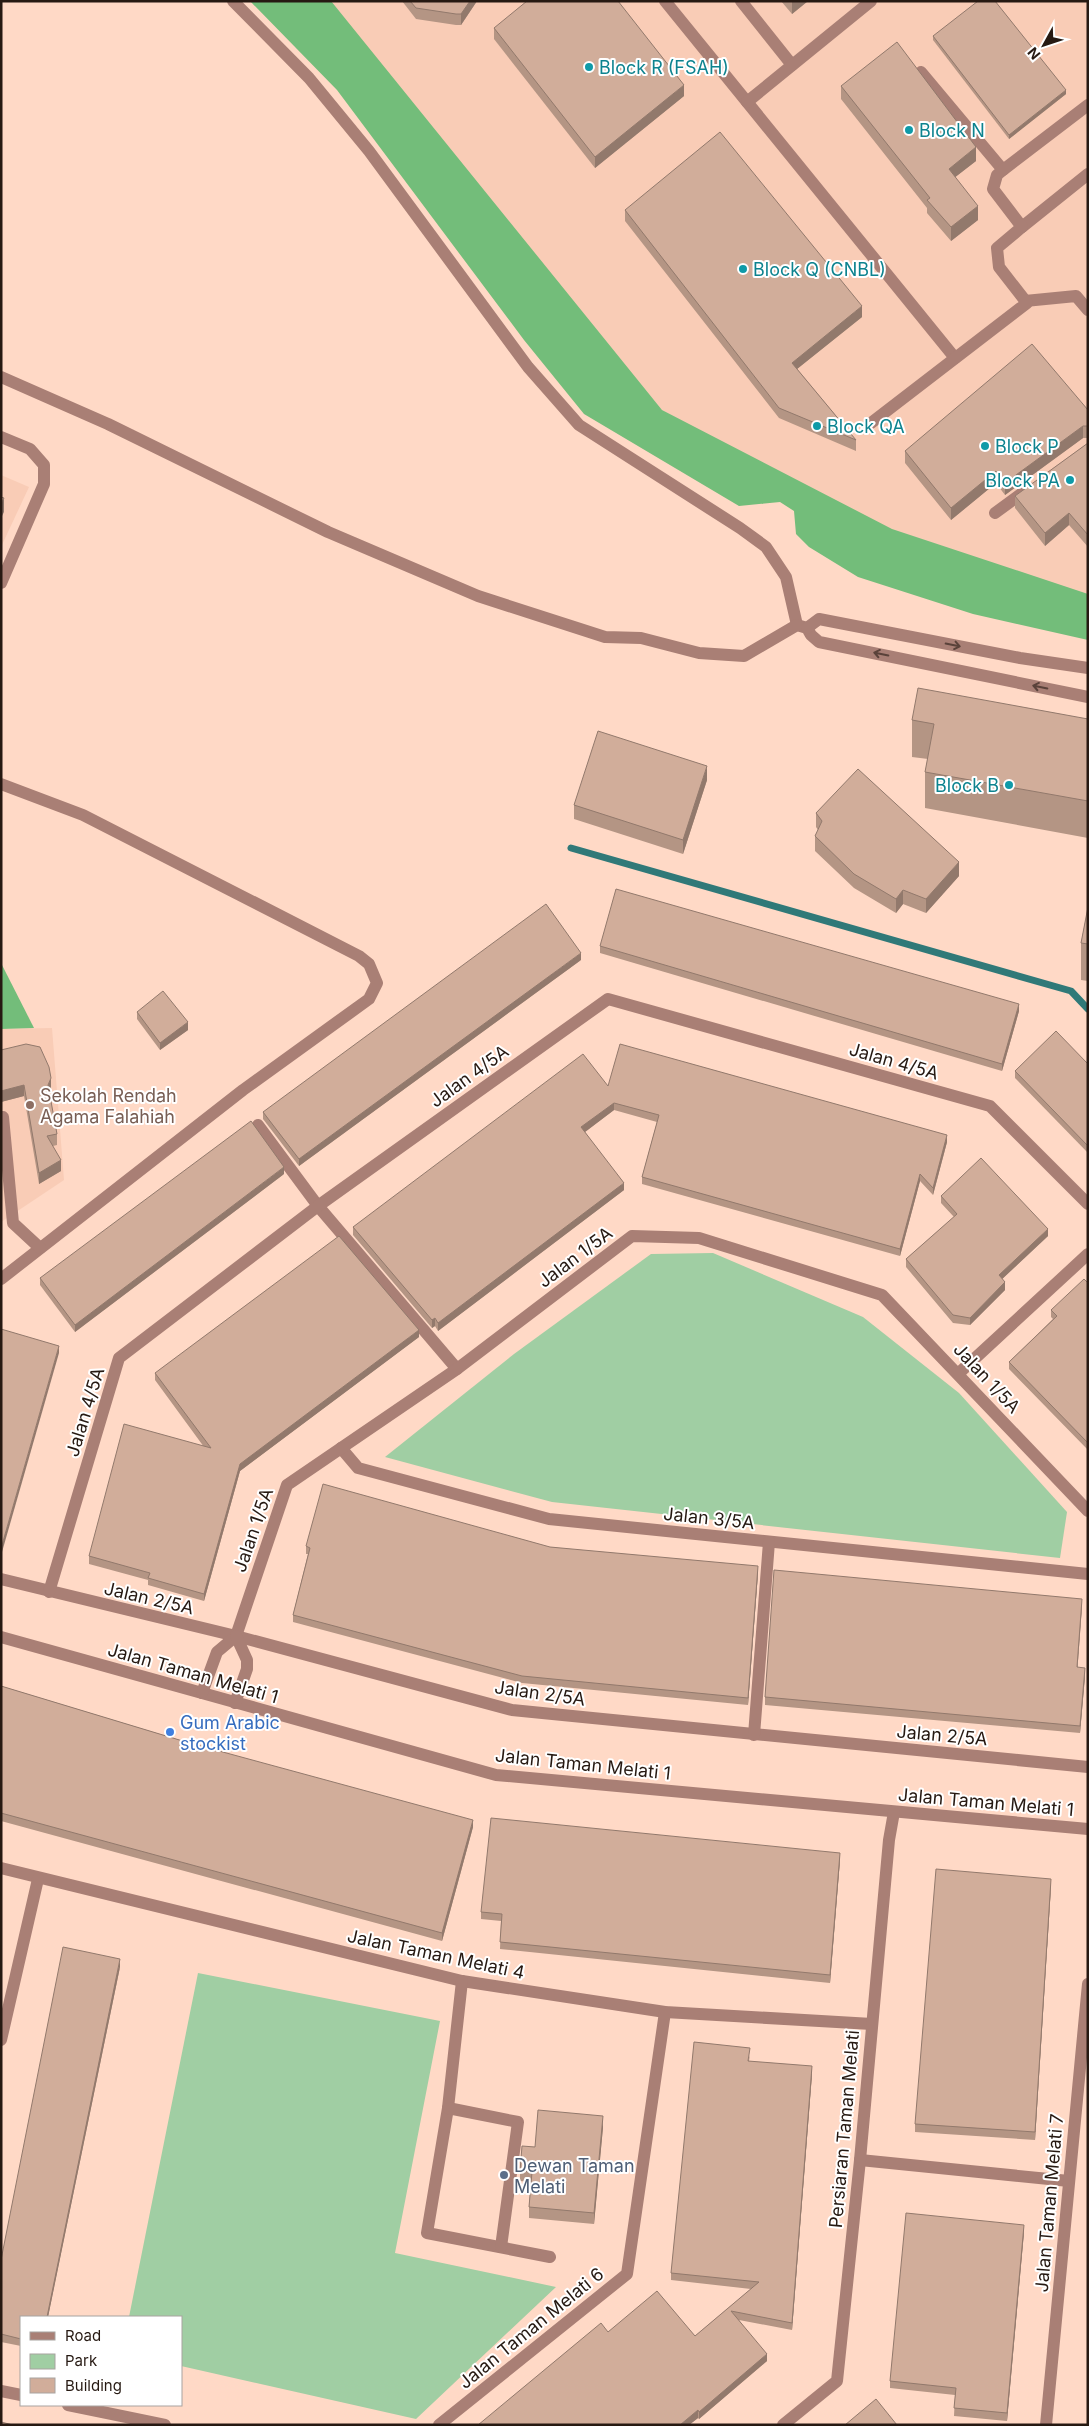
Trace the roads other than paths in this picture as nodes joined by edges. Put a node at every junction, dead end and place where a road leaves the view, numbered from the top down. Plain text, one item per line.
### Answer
1 (233, 1) edge
2 (665, 1) edge
3 (741, 1) edge
4 (871, 1) edge
5 (792, 65) junction
6 (921, 72) edge
7 (747, 102) junction
8 (1088, 106) edge
9 (1003, 170) junction
10 (1088, 174) edge
11 (1022, 226) junction
12 (1025, 301) junction
13 (1088, 310) edge
14 (955, 358) junction
15 (1, 377) edge
16 (871, 423) dead end
17 (1, 437) edge
18 (1041, 479) edge
19 (995, 513) dead end
20 (1, 583) edge
21 (802, 626) junction
22 (1088, 668) edge
23 (1088, 697) edge
24 (1, 784) edge
25 (3, 1117) dead end
26 (258, 1125) dead end
27 (1088, 1204) edge
28 (318, 1206) junction
29 (40, 1248) junction
30 (1088, 1254) edge
31 (1, 1279) edge
32 (457, 1369) junction
33 (958, 1373) junction
34 (341, 1448) junction
35 (1088, 1511) edge
36 (769, 1542) junction
37 (1088, 1574) edge
38 (1, 1579) edge
39 (49, 1592) junction
40 (236, 1636) junction
41 (1, 1637) edge
42 (202, 1693) junction
43 (234, 1703) junction
44 (754, 1735) junction
45 (1088, 1767) edge
46 (894, 1812) junction
47 (1088, 1829) edge
48 (1, 1868) edge
49 (38, 1879) junction
50 (462, 1981) junction
51 (1088, 1984) edge
52 (665, 2012) junction
53 (872, 2024) junction
54 (1, 2040) edge
55 (448, 2108) junction
56 (860, 2160) junction
57 (1069, 2181) junction
58 (501, 2248) junction
59 (550, 2257) dead end
60 (1, 2391) edge
61 (20, 2395) edge
62 (71, 2406) edge
63 (114, 2420) edge
64 (164, 2425) edge
65 (439, 2425) edge
66 (783, 2425) edge
67 (1046, 2425) edge

1 - 21 street
2 - 7 street
3 - 5 street
4 - 5 street
5 - 7 street
6 - 9 street
7 - 14 street
8 - 9 street
9 - 11 street
10 - 11 street
11 - 12 street
12 - 13 street
12 - 14 street
14 - 16 street
15 - 21 street
17 - 20 street
18 - 19 street
21 -> 22 street
23 -> 21 street
24 - 29 street
25 - 29 street
26 - 28 street
27 - 28 street, Jalan 4/5A
28 - 32 street
28 - 39 street, Jalan 4/5A
29 - 31 street
30 - 33 street
32 - 33 street, Jalan 1/5A
32 - 34 street, Jalan 1/5A
33 - 35 street, Jalan 1/5A
34 - 36 street, Jalan 3/5A
34 - 40 street, Jalan 1/5A
36 - 37 street, Jalan 3/5A
36 - 44 street
38 - 39 street, Jalan 2/5A
39 - 40 street, Jalan 2/5A
40 - 42 street
40 - 43 street
40 - 44 street, Jalan 2/5A
41 - 42 street, Jalan Taman Melati 1
42 - 43 street, Jalan Taman Melati 1
43 - 46 street, Jalan Taman Melati 1
44 - 45 street, Jalan 2/5A
46 - 47 street, Jalan Taman Melati 1
46 - 53 street, Persiaran Taman Melati
48 - 49 street, Jalan Taman Melati 4
49 - 50 street, Jalan Taman Melati 4
49 - 54 street
50 - 52 street, Jalan Taman Melati 4
50 - 55 street
51 - 57 street, Jalan Taman Melati 7
52 - 53 street, Jalan Taman Melati 4
52 - 65 street, Jalan Taman Melati 6
53 - 56 street, Persiaran Taman Melati
55 - 58 street
55 - 58 street
56 - 57 street
56 - 66 street, Persiaran Taman Melati
57 - 67 street, Jalan Taman Melati 7
58 - 59 street
60 - 61 street
62 - 63 street
63 - 64 street

